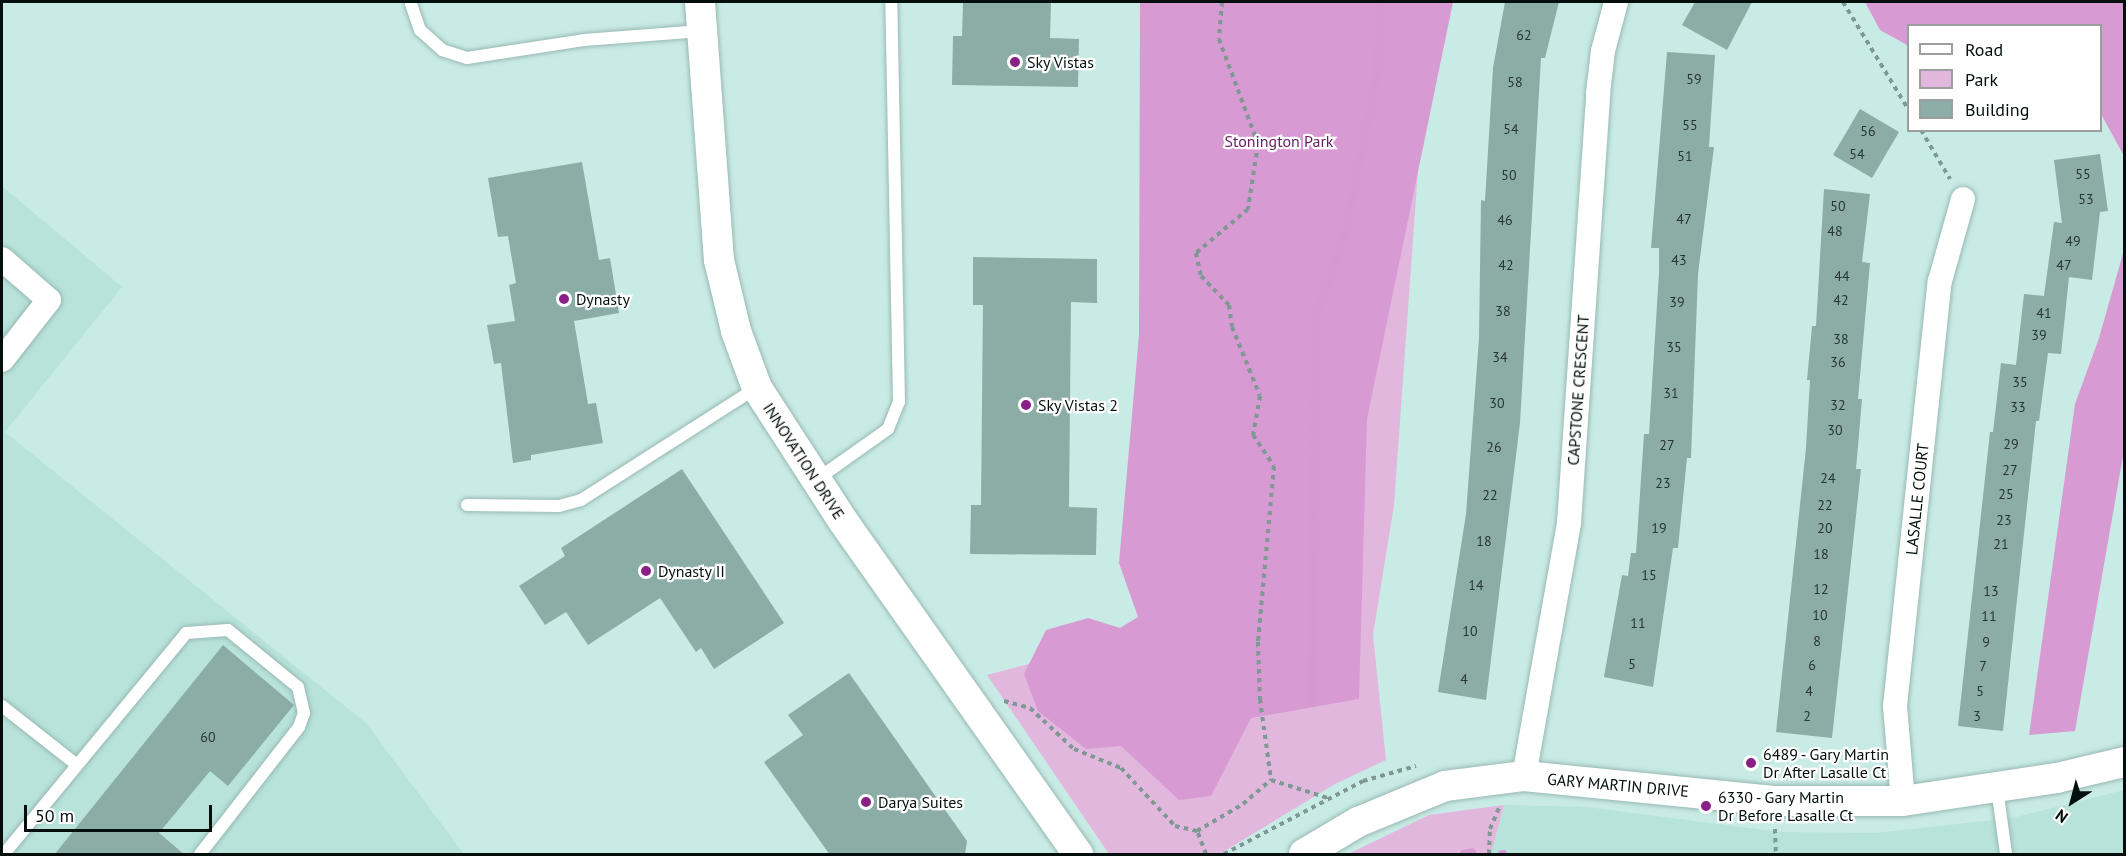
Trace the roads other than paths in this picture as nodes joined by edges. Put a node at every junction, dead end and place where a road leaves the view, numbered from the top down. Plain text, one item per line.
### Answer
1 (700, 2) edge
2 (891, 2) edge
3 (1616, 2) edge
4 (411, 4) dead end
5 (702, 31) junction
6 (1963, 199) road end
7 (2, 259) edge
8 (2, 360) edge
9 (757, 388) junction
10 (816, 481) junction
11 (466, 505) dead end
12 (2, 706) edge
13 (2124, 762) edge
14 (77, 765) junction
15 (1524, 777) junction
16 (1997, 788) junction
17 (1903, 801) junction
18 (3, 855) edge
19 (200, 855) edge
20 (1078, 855) edge
21 (1304, 855) edge
22 (2006, 855) edge

1 - 5 street, INNOVATION DRIVE
2 - 10 lane
3 - 15 street, CAPSTONE CRESCENT
4 - 5 lane
5 - 9 street, INNOVATION DRIVE
6 - 17 street, LASALLE COURT
7 - 8 street
9 - 10 street, INNOVATION DRIVE
9 - 11 lane
10 - 20 street, INNOVATION DRIVE
12 - 14 lane
13 - 16 street, GARY MARTIN DRIVE
14 - 18 lane
14 - 19 lane
15 - 17 street, GARY MARTIN DRIVE
15 - 21 street, GARY MARTIN DRIVE
16 - 17 street, GARY MARTIN DRIVE
16 - 22 lane

